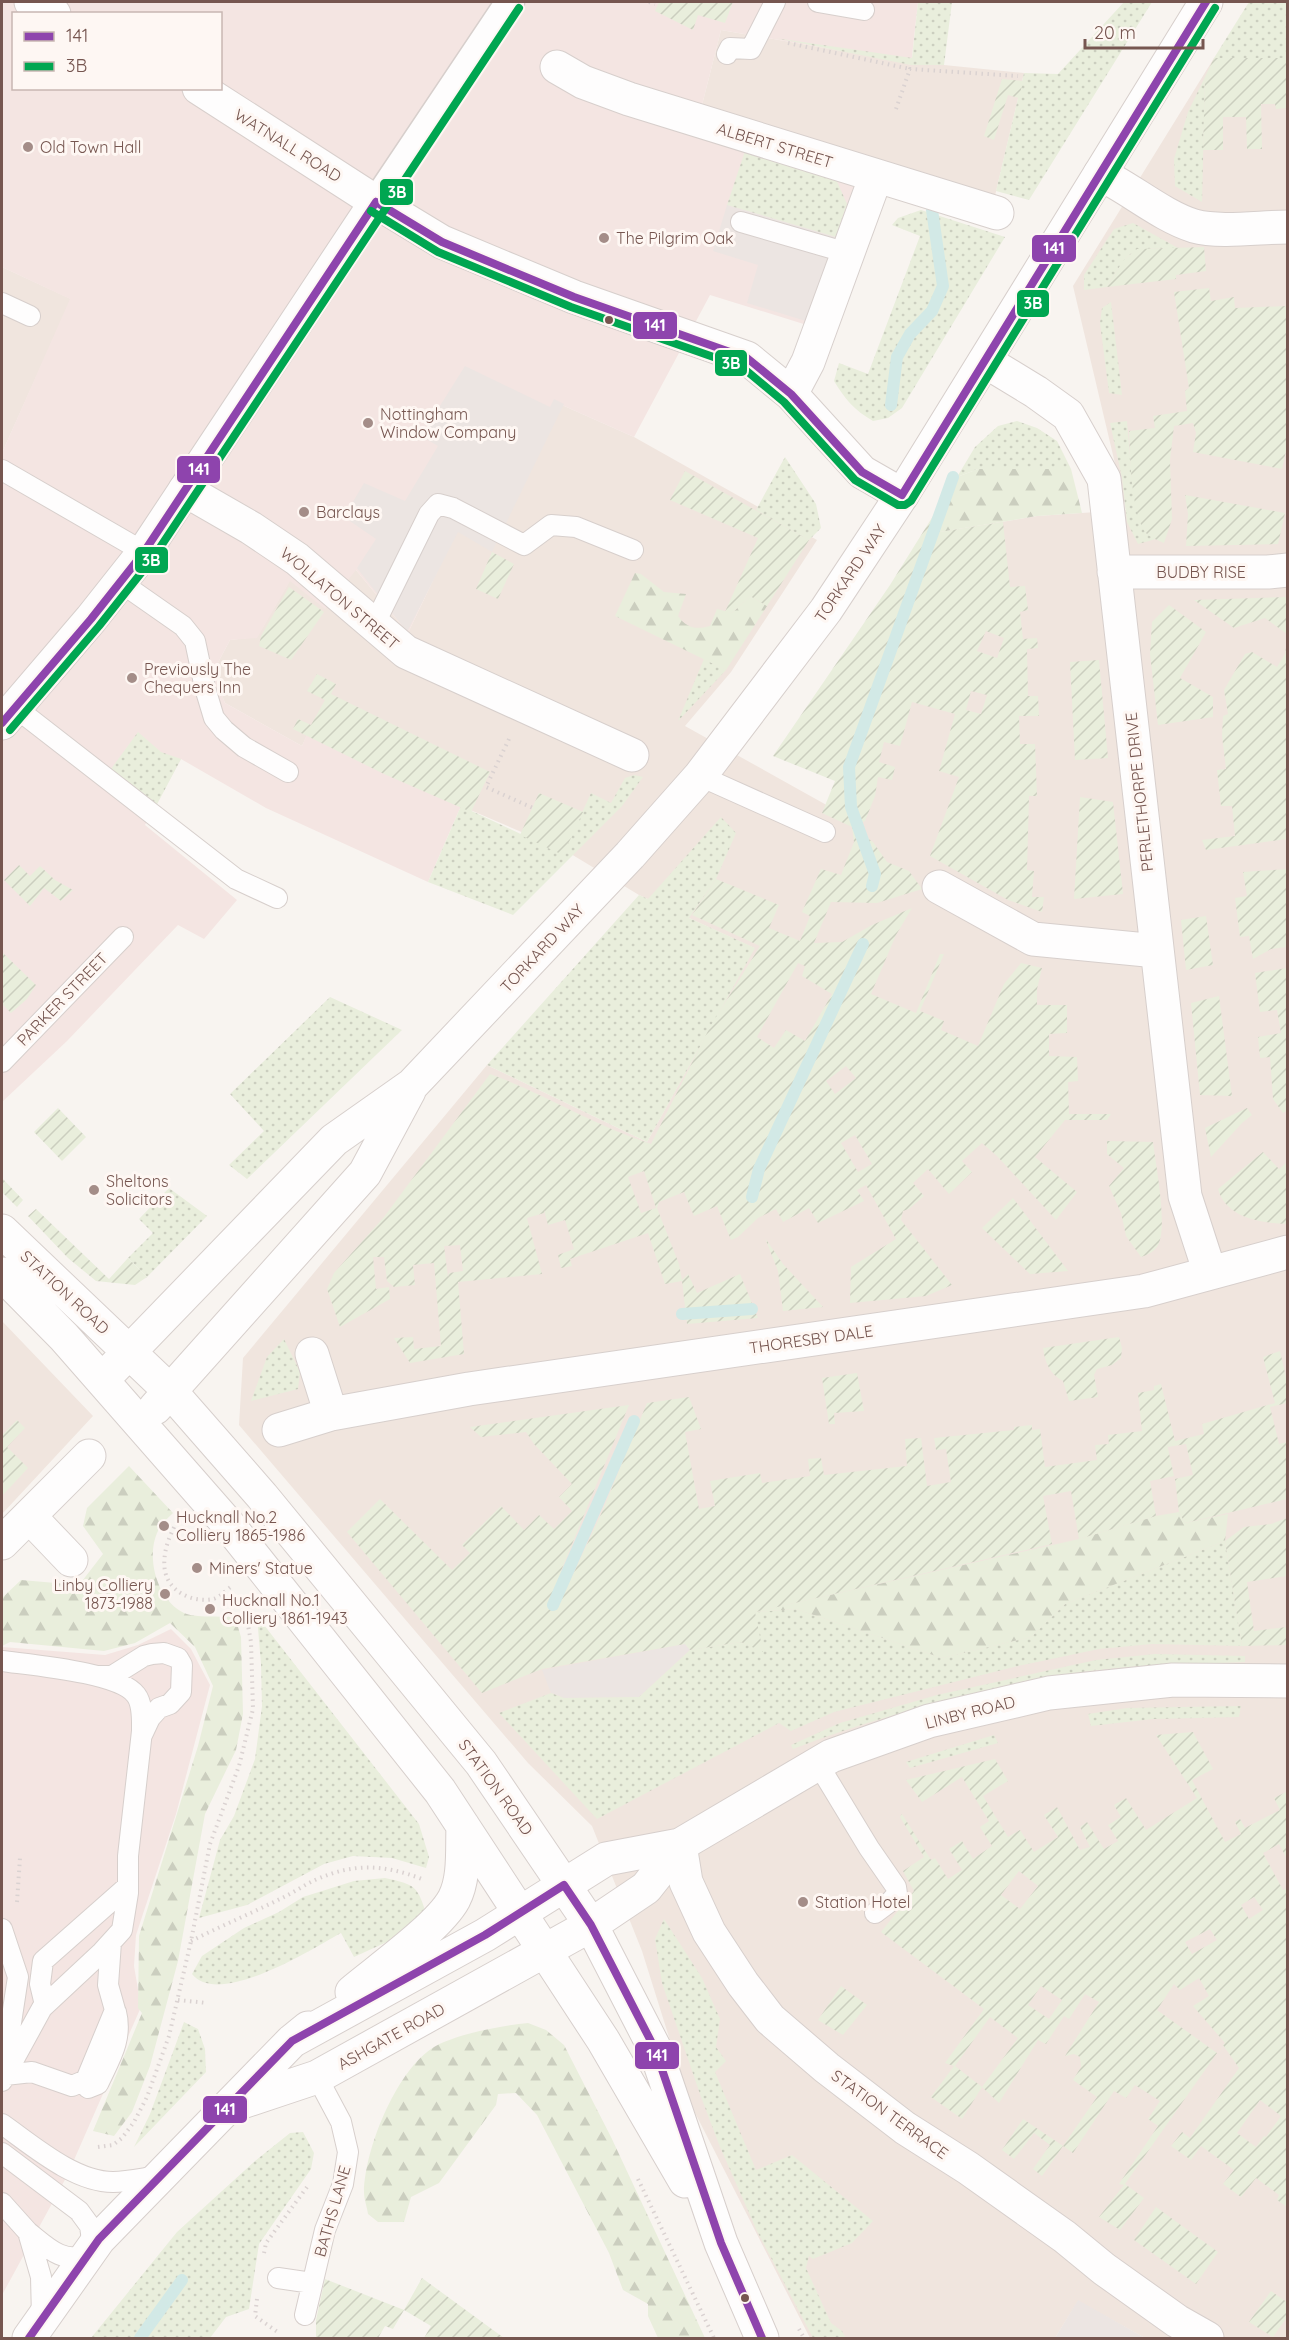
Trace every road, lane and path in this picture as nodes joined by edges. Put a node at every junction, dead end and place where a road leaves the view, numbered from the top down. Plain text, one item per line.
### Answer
1 (510, 2) edge
2 (649, 2) edge
3 (775, 2) edge
4 (818, 2) edge
5 (1206, 2) edge
6 (655, 4) dead end
7 (864, 10) dead end
8 (805, 47) dead end
9 (728, 54) dead end
10 (557, 67) dead end
11 (910, 69) junction
12 (1017, 76) dead end
13 (202, 90) edge
14 (896, 109) dead end
15 (1100, 174) junction
16 (876, 176) junction
17 (376, 202) junction
18 (997, 213) dead end
19 (741, 222) dead end
20 (1287, 227) edge
21 (848, 253) junction
22 (2, 303) edge
23 (30, 316) dead end
24 (985, 361) junction
25 (791, 394) junction
26 (2, 470) edge
27 (185, 490) junction
28 (902, 495) junction
29 (633, 550) dead end
30 (144, 552) junction
31 (1287, 570) edge
32 (1114, 572) junction
33 (120, 582) junction
34 (374, 625) junction
35 (524, 706) junction
36 (6, 715) edge
37 (632, 755) dead end
38 (288, 772) dead end
39 (700, 776) junction
40 (532, 808) dead end
41 (825, 832) dead end
42 (939, 887) dead end
43 (277, 898) dead end
44 (123, 937) dead end
45 (1157, 951) junction
46 (2, 1062) edge
47 (412, 1084) junction
48 (2, 1231) edge
49 (1287, 1252) edge
50 (1210, 1273) junction
51 (2, 1274) edge
52 (129, 1353) junction
53 (312, 1354) dead end
54 (102, 1380) junction
55 (171, 1392) junction
56 (331, 1414) junction
57 (141, 1423) junction
58 (279, 1430) dead end
59 (88, 1456) dead end
60 (29, 1516) junction
61 (182, 1518) dead end
62 (2, 1543) edge
63 (71, 1560) dead end
64 (240, 1580) dead end
65 (243, 1598) dead end
66 (2, 1661) edge
67 (97, 1676) junction
68 (1287, 1681) edge
69 (141, 1737) junction
70 (818, 1764) junction
71 (463, 1827) junction
72 (680, 1845) junction
73 (431, 1882) dead end
74 (564, 1885) junction
75 (128, 1886) junction
76 (520, 1913) junction
77 (875, 1913) dead end
78 (591, 1925) junction
79 (2, 1929) edge
80 (191, 1941) junction
81 (111, 1942) junction
82 (545, 1951) junction
83 (178, 2000) junction
84 (207, 2003) dead end
85 (45, 2005) junction
86 (292, 2042) junction
87 (3, 2070) edge
88 (317, 2077) junction
89 (230, 2106) junction
90 (2, 2124) edge
91 (2, 2152) edge
92 (633, 2168) dead end
93 (68, 2169) junction
94 (161, 2176) junction
95 (310, 2183) dead end
96 (2, 2186) edge
97 (2, 2202) edge
98 (23, 2227) junction
99 (721, 2243) junction
100 (90, 2251) junction
101 (263, 2264) dead end
102 (278, 2278) dead end
103 (312, 2283) junction
104 (258, 2295) dead end
105 (305, 2315) dead end
106 (35, 2329) edge
107 (286, 2338) edge
108 (714, 2338) edge
109 (762, 2338) edge
110 (1207, 2338) edge

1 - 17 street
2 - 6 path
3 - 9 lane
4 - 7 lane
5 - 15 street, TORKARD WAY
8 - 11 path
10 - 16 street, ALBERT STREET
11 - 12 path
11 - 14 path
13 - 17 street, WATNALL ROAD
15 - 20 street
15 - 24 street, TORKARD WAY
16 - 18 street, ALBERT STREET
16 - 21 street
17 - 25 street, WATNALL ROAD
17 - 27 street
19 - 21 lane
21 - 25 street
22 - 23 lane
24 - 28 street, TORKARD WAY
24 - 32 street, PERLETHORPE DRIVE
25 - 28 street, WATNALL ROAD
26 - 30 lane
27 - 30 street
27 - 34 street, WOLLATON STREET
28 - 39 street, TORKARD WAY
29 - 34 lane
30 - 33 street
31 - 32 street, BUDBY RISE
32 - 45 street, PERLETHORPE DRIVE
33 - 36 street
33 - 38 lane
34 - 35 street, WOLLATON STREET
35 - 37 street, WOLLATON STREET
35 - 40 path
36 - 43 lane
39 - 41 lane
39 - 47 street, TORKARD WAY
42 - 45 street
44 - 46 lane, PARKER STREET
45 - 50 street, PERLETHORPE DRIVE
47 - 52 street
47 - 55 street
48 - 52 street, STATION ROAD
49 - 50 street, THORESBY DALE
50 - 56 street, THORESBY DALE
51 - 54 street, STATION ROAD
52 - 54 street
52 - 55 street, STATION ROAD
53 - 56 street
54 - 57 street, STATION ROAD
55 - 57 street
55 - 74 street, STATION ROAD
56 - 58 street, THORESBY DALE
57 - 71 street, STATION ROAD
59 - 60 street
60 - 62 street
60 - 63 street
61 - 64 path
65 - 80 path
66 - 67 lane
67 - 69 lane
67 - 69 lane
68 - 70 street, LINBY ROAD
69 - 75 lane
70 - 72 street, LINBY ROAD
70 - 77 lane
71 - 76 street, STATION ROAD
71 - 86 street, ASHGATE ROAD
72 - 74 street, LINBY ROAD
72 - 78 street, LINBY ROAD
72 - 110 street, STATION TERRACE
73 - 80 path
74 - 76 street, ASHGATE ROAD
74 - 78 street, STATION ROAD
75 - 81 lane
75 - 85 lane
76 - 82 street, STATION ROAD
76 - 86 street, ASHGATE ROAD
78 - 82 street, LINBY ROAD
78 - 99 street, STATION ROAD
79 - 87 lane
80 - 83 path
81 - 85 lane
81 - 87 lane
82 - 88 street, ASHGATE ROAD
82 - 99 street, STATION ROAD
83 - 84 path
83 - 93 path
85 - 87 lane
86 - 89 street, ASHGATE ROAD
88 - 89 street, ASHGATE ROAD
88 - 103 lane, BATHS LANE
89 - 94 street, ASHGATE ROAD
90 - 93 lane
91 - 100 lane
92 - 108 path
93 - 94 lane
94 - 100 street, ASHGATE ROAD
95 - 101 path
96 - 98 lane
97 - 98 lane
98 - 100 lane
98 - 106 lane
99 - 109 street, STATION ROAD
100 - 106 street, ASHGATE ROAD
102 - 103 lane
103 - 105 lane, BATHS LANE
104 - 107 path

